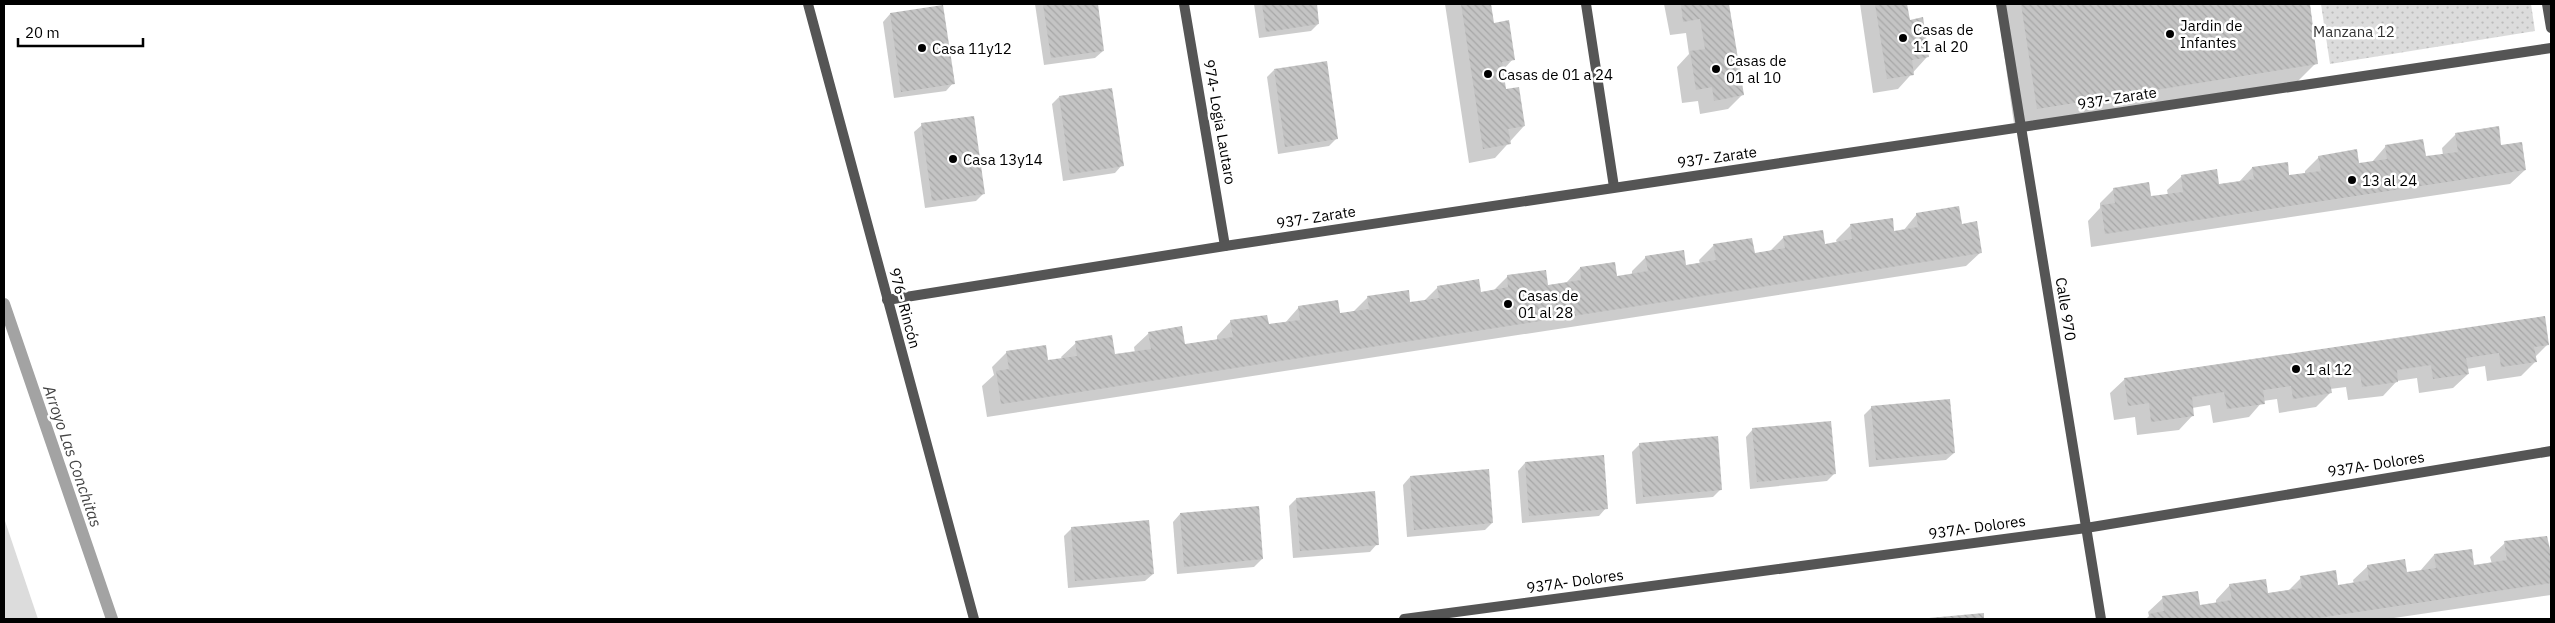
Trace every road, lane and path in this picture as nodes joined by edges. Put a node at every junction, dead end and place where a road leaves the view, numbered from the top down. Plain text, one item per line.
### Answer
1 (808, 4) edge
2 (1184, 4) edge
3 (1586, 4) edge
4 (2001, 4) edge
5 (2547, 4) edge
6 (2551, 28) edge
7 (2551, 48) edge
8 (2021, 127) junction
9 (1614, 187) junction
10 (1226, 246) junction
11 (887, 300) junction
12 (2551, 451) edge
13 (2086, 528) junction
14 (974, 619) edge
15 (1404, 619) edge
16 (2101, 619) edge

1 - 11 street, 976- Rincón
2 - 10 street, 974- Logia Lautaro
3 - 9 street
4 - 8 street, Calle 970
5 - 6 street
7 - 8 street, 937- Zarate
8 - 9 street, 937- Zarate
8 - 13 street, Calle 970
9 - 10 street, 937- Zarate
10 - 11 street, 937- Zarate
11 - 14 street, 976- Rincón
12 - 13 street, 937A- Dolores
13 - 15 street, 937A- Dolores
13 - 16 street, Calle 970

